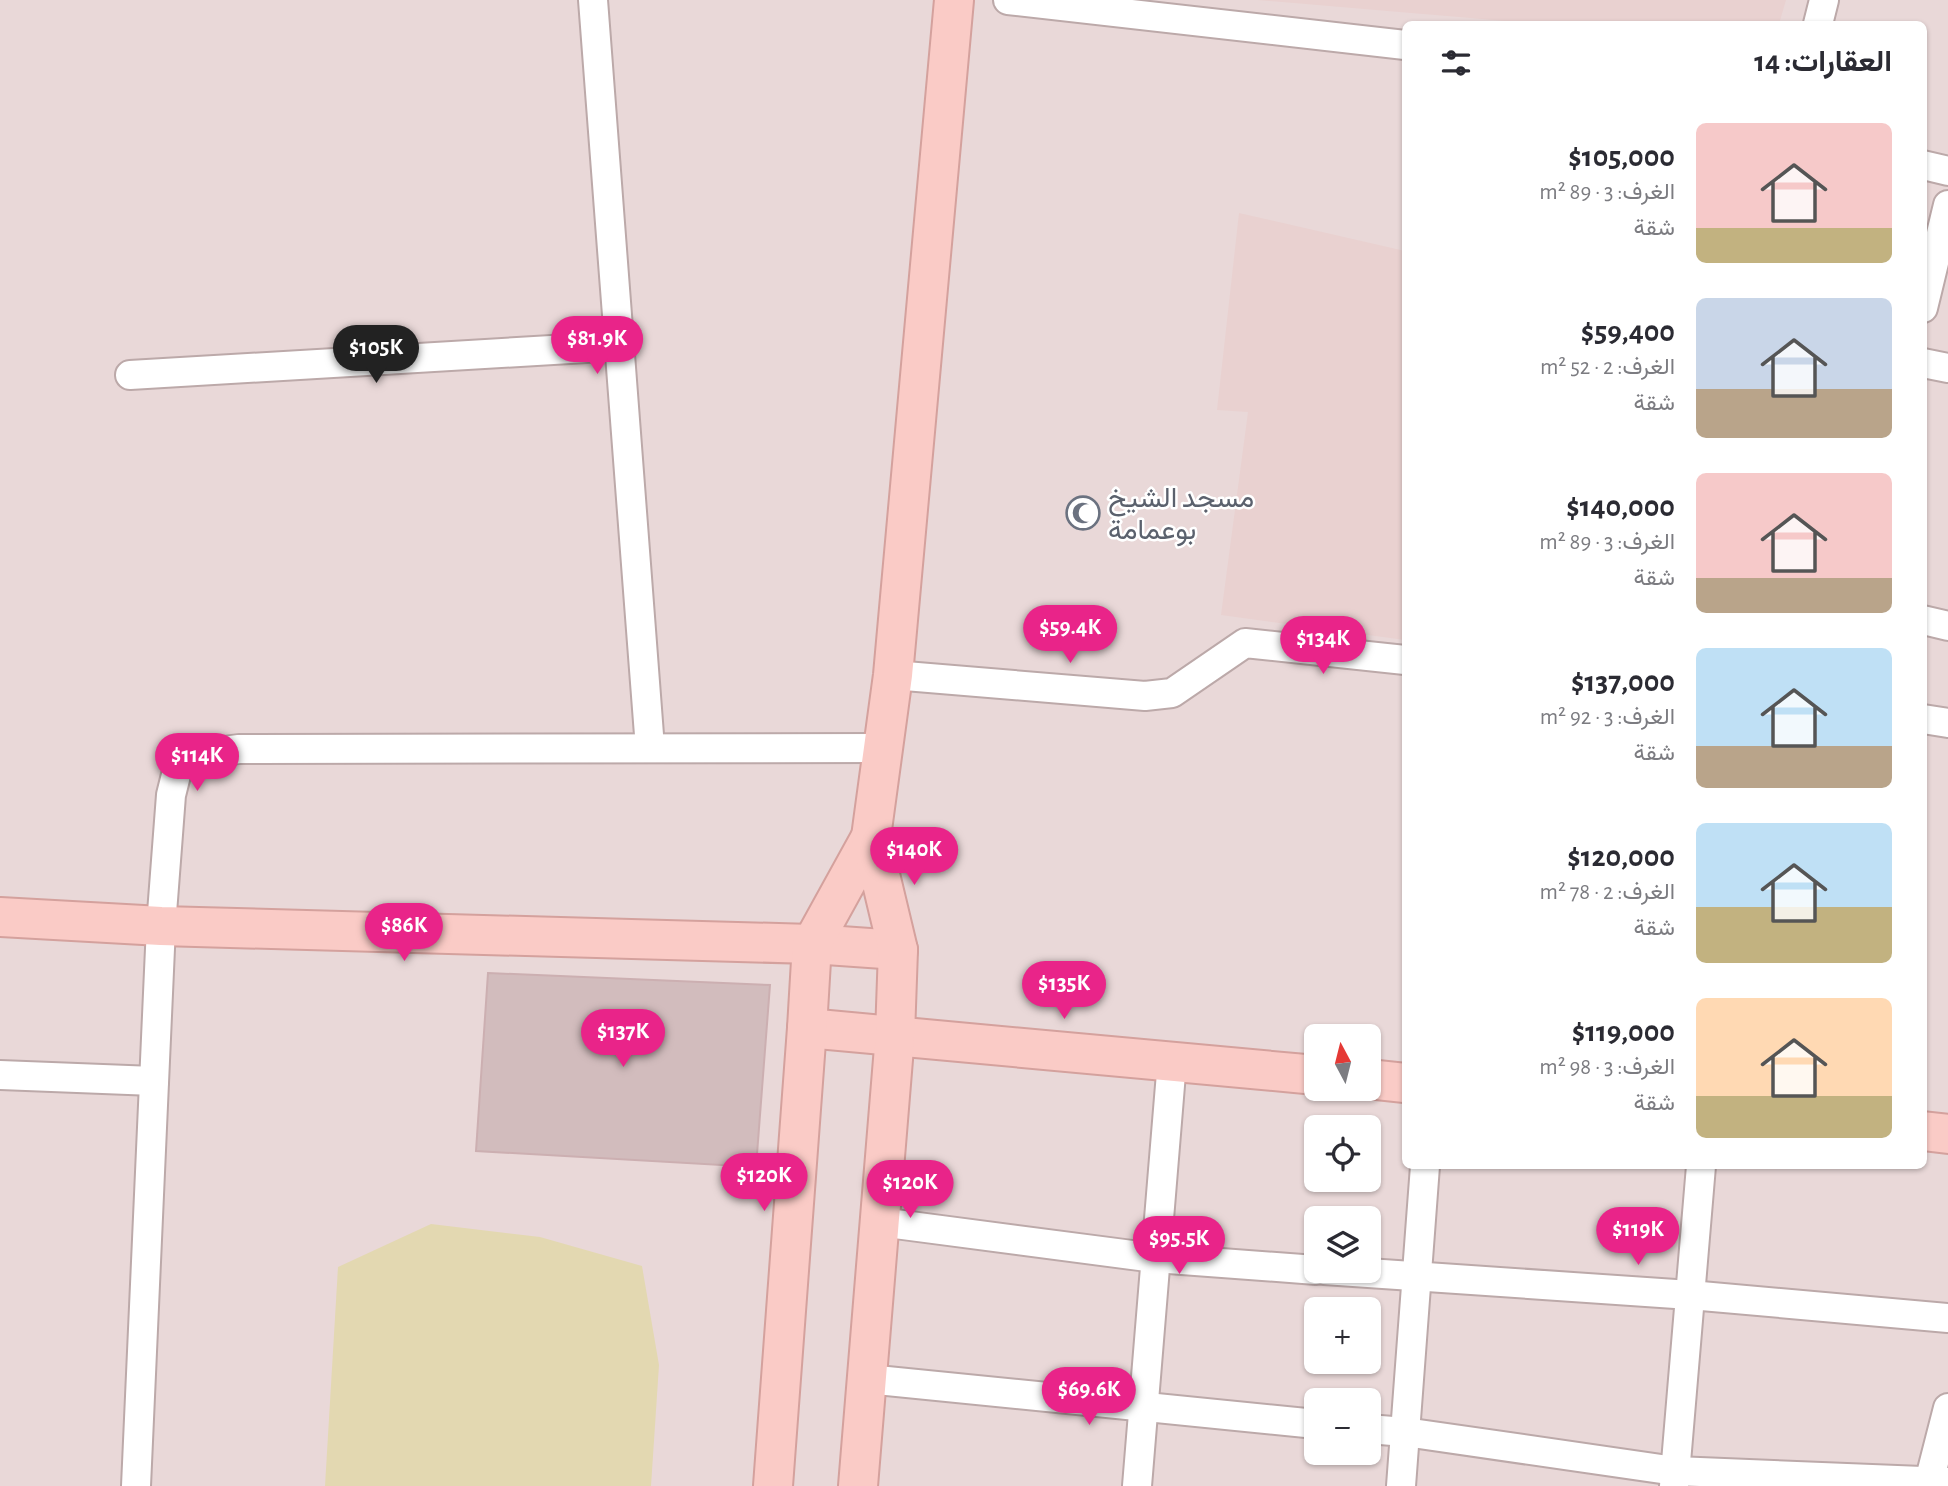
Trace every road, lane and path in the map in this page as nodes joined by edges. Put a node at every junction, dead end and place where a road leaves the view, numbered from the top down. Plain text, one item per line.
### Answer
1 (593, 0) edge
2 (954, 0) edge
3 (1008, 0) edge
4 (1824, 0) edge
5 (1819, 21) edge
6 (1402, 44) edge
7 (1927, 166) edge
8 (1948, 171) edge
9 (1948, 205) edge
10 (1927, 292) edge
11 (620, 346) junction
12 (1927, 364) edge
13 (1948, 368) edge
14 (131, 375) dead end
15 (1927, 621) edge
16 (1948, 626) edge
17 (1402, 660) edge
18 (893, 675) junction
19 (1927, 720) edge
20 (1948, 723) edge
21 (650, 748) junction
22 (883, 748) junction
23 (872, 837) junction
24 (0, 917) edge
25 (161, 926) junction
26 (812, 944) junction
27 (898, 950) junction
28 (807, 1028) junction
29 (895, 1035) junction
30 (1172, 1061) junction
31 (1304, 1073) edge
32 (0, 1075) edge
33 (1381, 1080) edge
34 (154, 1081) junction
35 (1402, 1083) edge
36 (1927, 1132) edge
37 (1948, 1134) edge
38 (1425, 1169) edge
39 (1701, 1169) edge
40 (880, 1222) junction
41 (1155, 1258) junction
42 (1304, 1269) edge
43 (1381, 1275) edge
44 (1417, 1278) junction
45 (1690, 1295) junction
46 (1948, 1318) edge
47 (867, 1379) junction
48 (1143, 1408) junction
49 (1948, 1408) edge
50 (1304, 1423) edge
51 (1381, 1430) edge
52 (1405, 1432) junction
53 (1674, 1478) edge
54 (1935, 1483) edge
55 (136, 1486) edge
56 (773, 1486) edge
57 (858, 1486) edge
58 (1136, 1486) edge
59 (1401, 1486) edge

1 - 11 street
2 - 18 street
3 - 6 street
4 - 5 street
7 - 8 street
9 - 10 street
11 - 14 street
11 - 21 street
12 - 13 street
15 - 16 street
17 - 18 street
18 - 22 street
19 - 20 street
21 - 22 street
21 - 25 street
22 - 23 street
23 - 26 street
23 - 27 street
24 - 25 street
25 - 26 street
25 - 34 street
26 - 27 street
26 - 28 street
27 - 29 street
28 - 29 street
28 - 56 street
29 - 30 street
29 - 40 street
30 - 31 street
30 - 41 street
32 - 34 street
33 - 35 street
34 - 55 street
36 - 37 street
38 - 44 street
39 - 45 street
40 - 41 street
40 - 47 street
41 - 42 street
41 - 48 street
43 - 44 street
44 - 45 street
44 - 52 street
45 - 46 street
45 - 53 street
47 - 48 street
47 - 57 street
48 - 50 street
48 - 58 street
49 - 54 street
51 - 52 street
52 - 53 street
52 - 59 street
53 - 54 street

